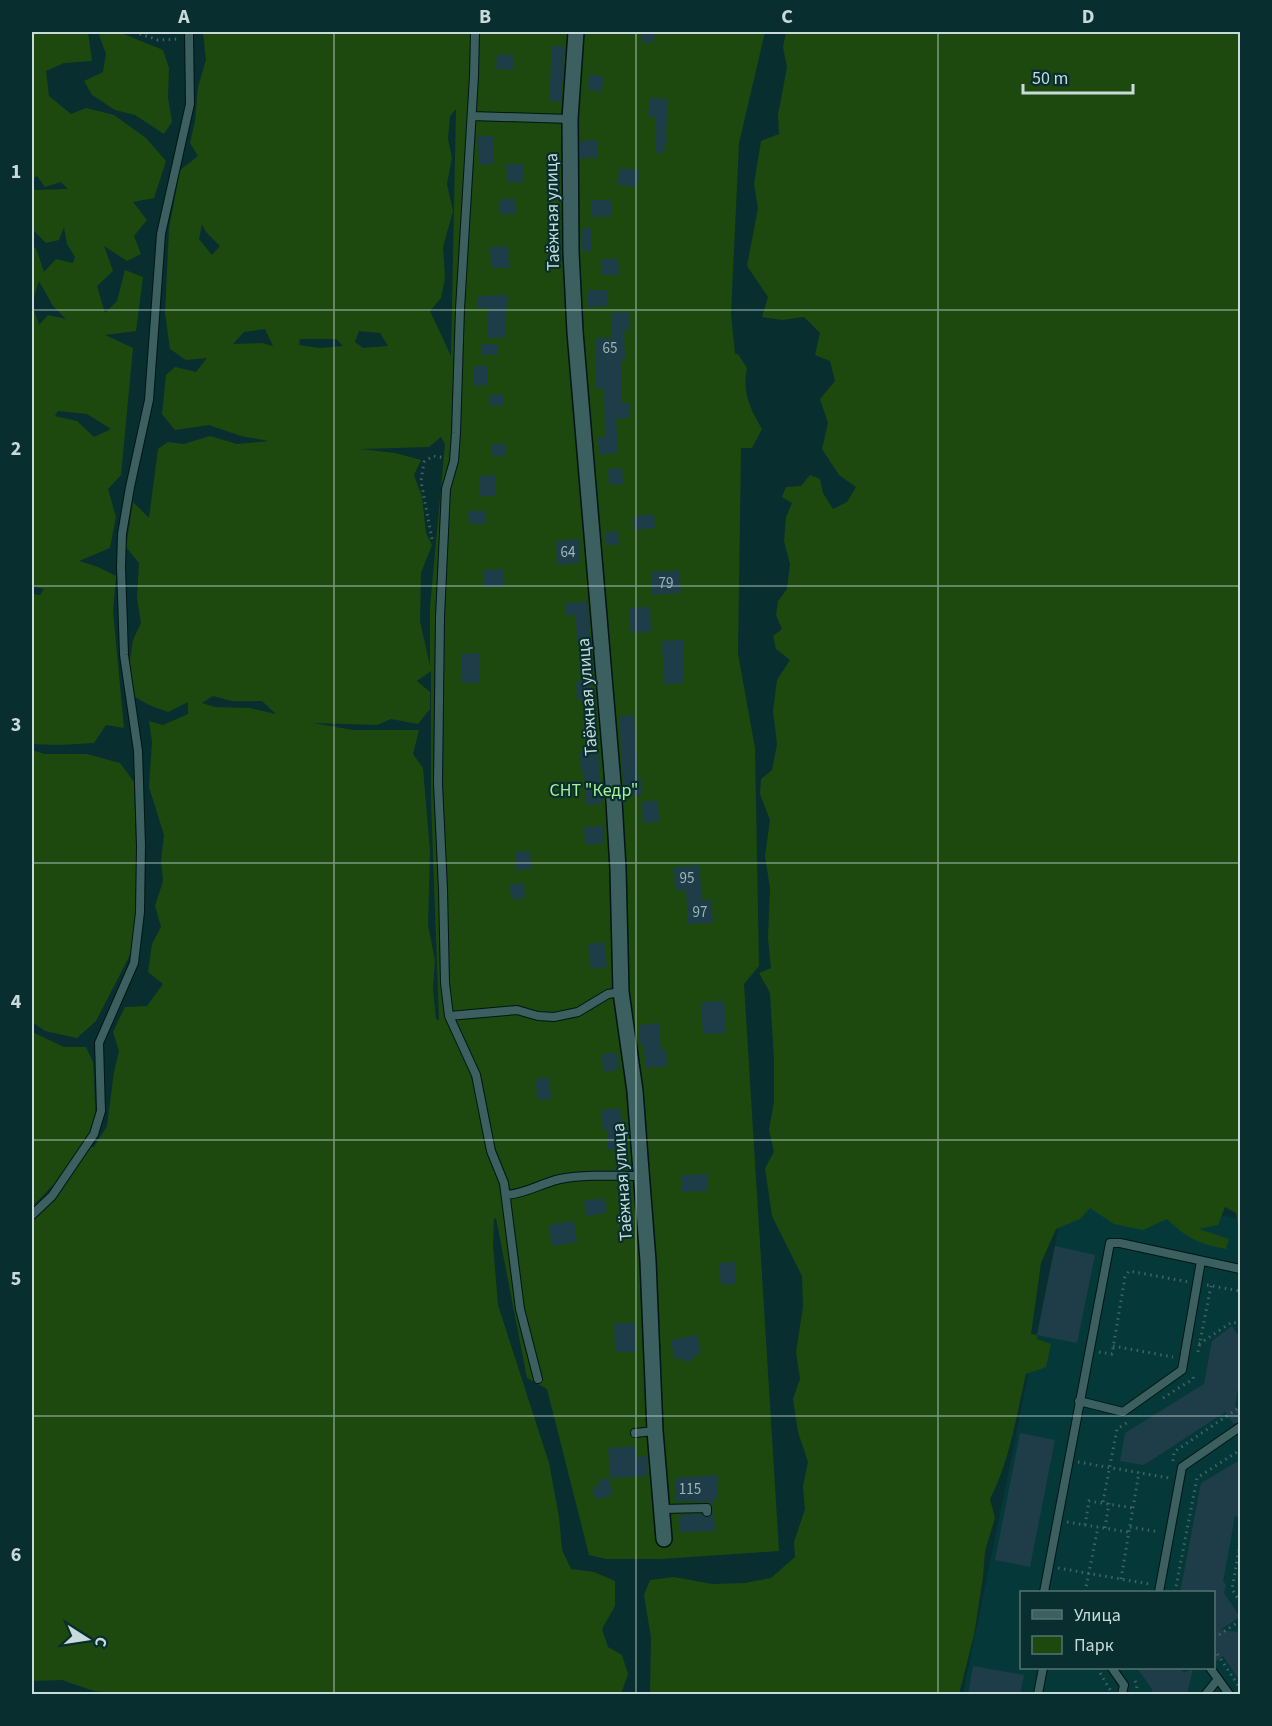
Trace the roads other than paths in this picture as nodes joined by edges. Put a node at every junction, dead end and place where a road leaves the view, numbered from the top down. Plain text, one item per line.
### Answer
1 (475, 32) edge
2 (576, 32) edge
3 (189, 35) edge
4 (472, 116) junction
5 (570, 119) junction
6 (621, 992) junction
7 (449, 1016) junction
8 (641, 1176) junction
9 (506, 1195) junction
10 (32, 1215) edge
11 (1201, 1261) junction
12 (1240, 1269) edge
13 (538, 1379) dead end
14 (1078, 1401) junction
15 (1240, 1427) edge
16 (655, 1431) junction
17 (634, 1433) dead end
18 (662, 1509) junction
19 (707, 1512) dead end
20 (664, 1539) dead end
21 (1160, 1589) edge
22 (1044, 1591) edge
23 (1043, 1669) edge
24 (1113, 1669) edge
25 (1211, 1669) edge
26 (1218, 1680) junction
27 (1038, 1695) edge
28 (1122, 1695) edge
29 (1206, 1695) edge
30 (1229, 1695) edge

1 - 4 lane
2 - 5 street, Таёжная улица
3 - 10 lane
4 - 5 lane
4 - 7 lane
5 - 6 street, Таёжная улица
6 - 7 lane
6 - 8 street, Таёжная улица
7 - 9 lane
8 - 9 lane
8 - 16 street, Таёжная улица
9 - 13 lane
11 - 12 lane
11 - 14 lane
11 - 14 lane
14 - 22 lane
15 - 21 lane
16 - 17 lane
16 - 18 street, Таёжная улица
18 - 19 lane
18 - 20 street, Таёжная улица
23 - 27 lane
24 - 28 lane
25 - 26 lane
26 - 29 lane
26 - 30 lane

